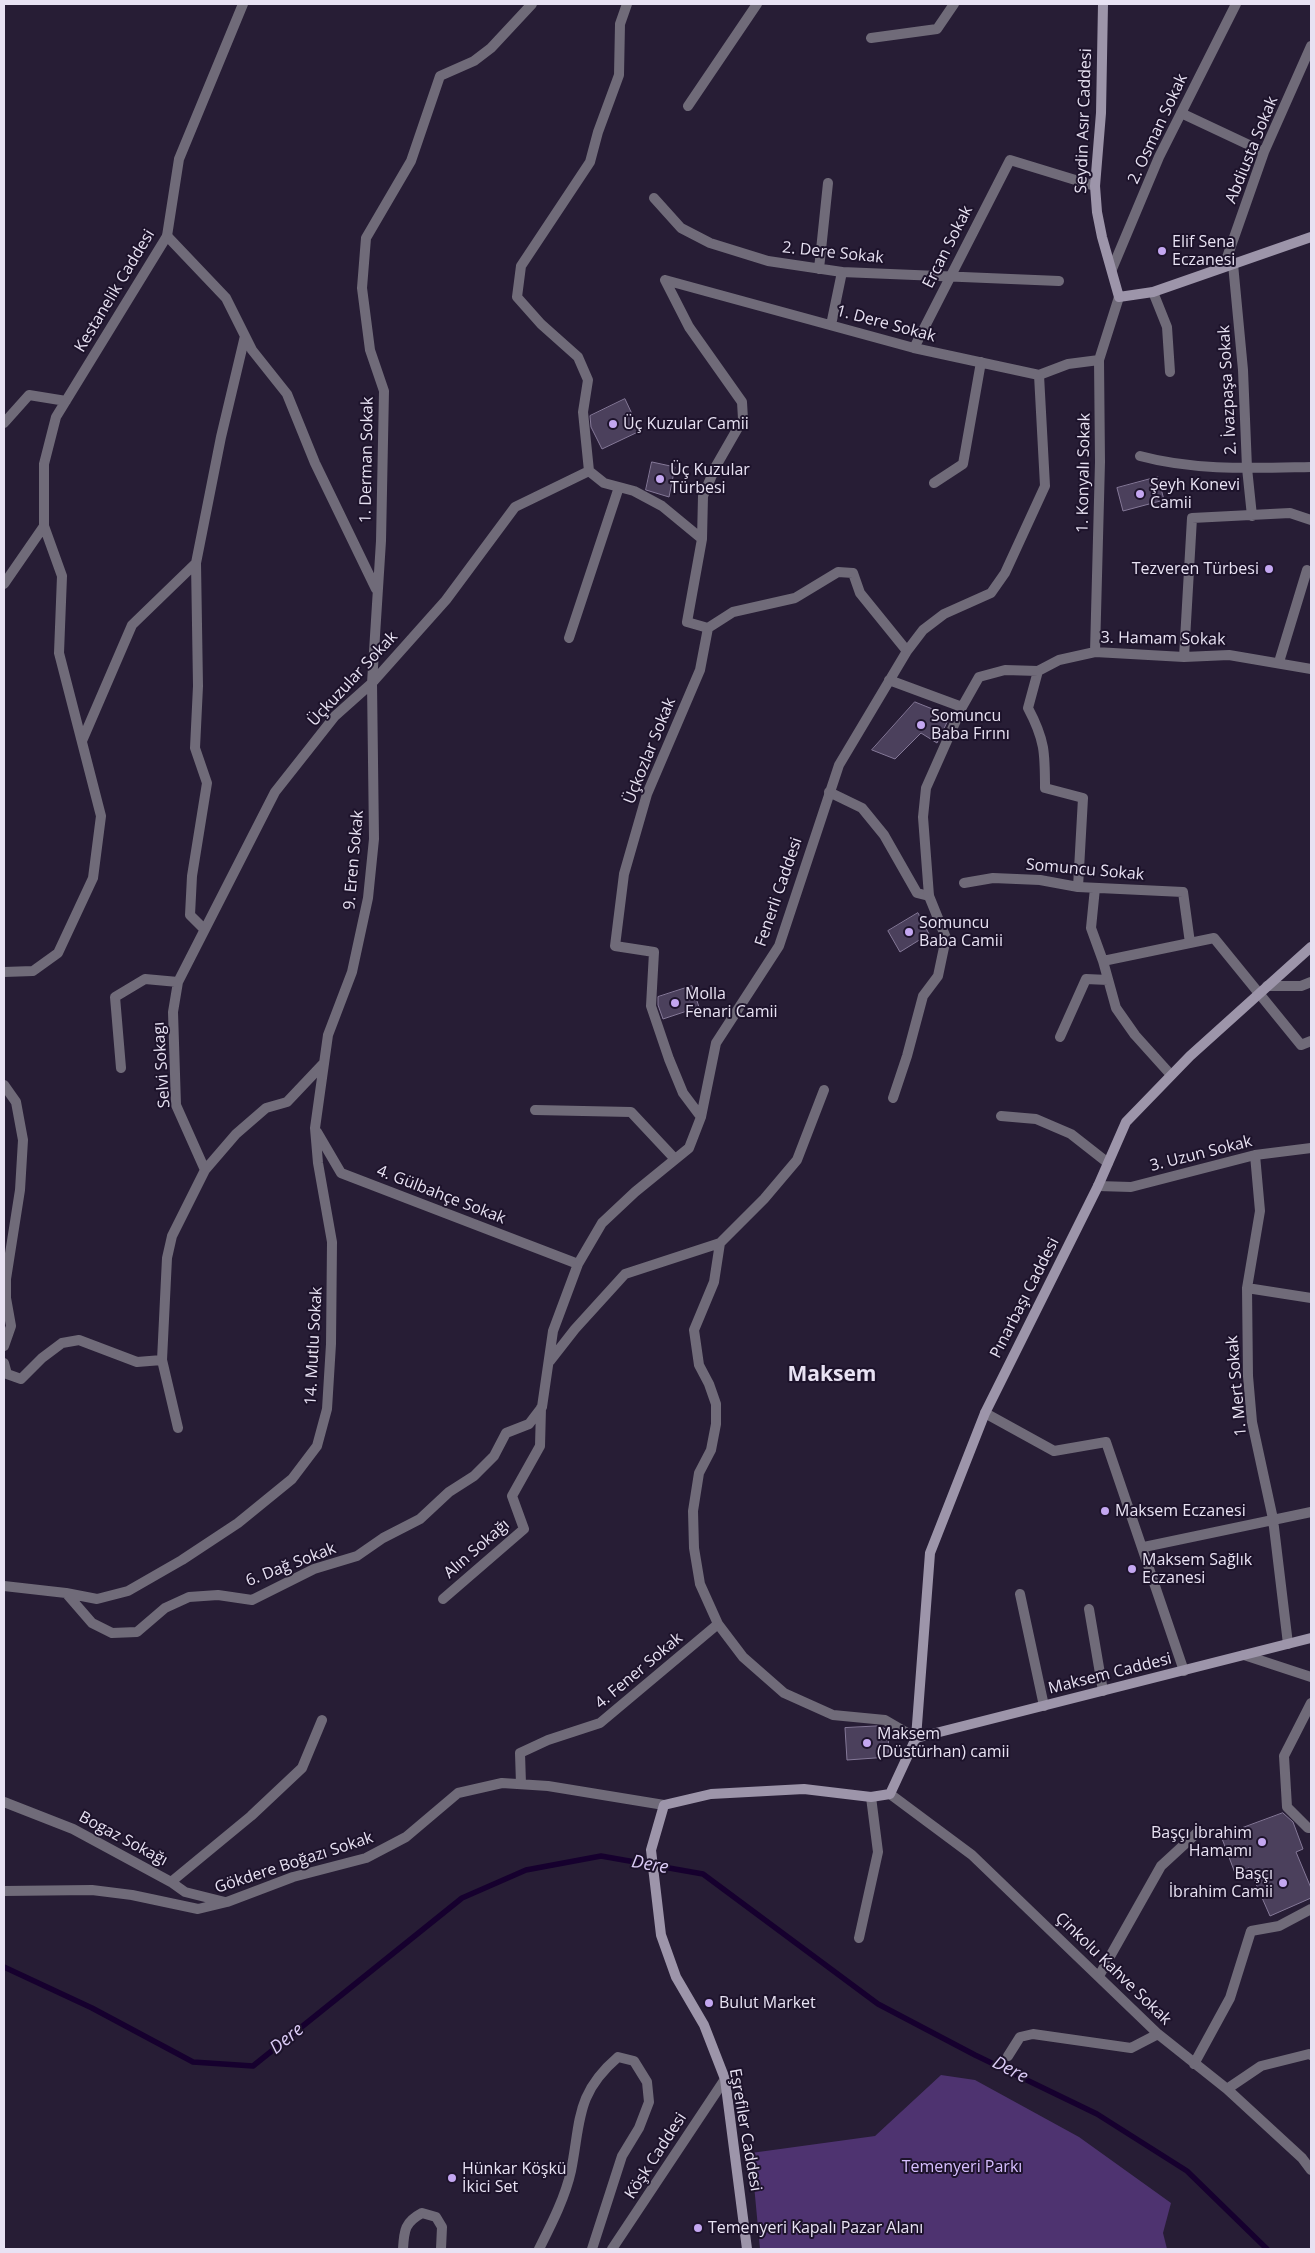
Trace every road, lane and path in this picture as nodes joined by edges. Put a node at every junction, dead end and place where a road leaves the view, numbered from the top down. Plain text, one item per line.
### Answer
1 (242, 4) edge
2 (532, 4) edge
3 (627, 4) edge
4 (757, 4) edge
5 (954, 4) edge
6 (1103, 4) edge
7 (1236, 4) edge
8 (871, 38) dead end
9 (1311, 46) edge
10 (688, 106) dead end
11 (1181, 113) junction
12 (1264, 152) junction
13 (828, 183) dead end
14 (1094, 186) junction
15 (654, 198) dead end
16 (167, 236) junction
17 (1311, 237) edge
18 (1229, 265) junction
19 (819, 268) junction
20 (1112, 269) junction
21 (842, 272) junction
22 (951, 276) junction
23 (1059, 281) dead end
24 (1153, 292) junction
25 (1119, 297) junction
26 (831, 325) junction
27 (245, 336) junction
28 (914, 348) junction
29 (1099, 360) junction
30 (981, 362) junction
31 (1170, 372) dead end
32 (1039, 375) junction
33 (66, 401) junction
34 (4, 423) edge
35 (1140, 456) dead end
36 (1311, 467) edge
37 (1247, 468) junction
38 (589, 471) junction
39 (934, 483) dead end
40 (619, 487) junction
41 (1252, 516) junction
42 (1311, 520) edge
43 (44, 526) junction
44 (702, 539) junction
45 (196, 562) junction
46 (1307, 570) dead end
47 (4, 584) edge
48 (377, 590) junction
49 (708, 628) junction
50 (569, 638) dead end
51 (907, 651) junction
52 (1094, 652) junction
53 (1184, 657) junction
54 (1279, 662) junction
55 (1311, 669) edge
56 (1038, 671) junction
57 (889, 680) junction
58 (372, 683) junction
59 (962, 707) junction
60 (82, 741) junction
61 (829, 792) junction
62 (964, 883) dead end
63 (1078, 887) junction
64 (1095, 888) junction
65 (929, 896) junction
66 (204, 929) junction
67 (1190, 943) junction
68 (1311, 947) edge
69 (1104, 961) junction
70 (4, 972) edge
71 (1108, 980) junction
72 (178, 982) junction
73 (1311, 982) edge
74 (1268, 986) junction
75 (1258, 994) junction
76 (1060, 1037) dead end
77 (1311, 1041) edge
78 (323, 1064) junction
79 (121, 1068) dead end
80 (1171, 1076) junction
81 (4, 1085) edge
82 (824, 1090) dead end
83 (892, 1098) dead end
84 (535, 1110) dead end
85 (1000, 1116) dead end
86 (701, 1117) junction
87 (315, 1128) junction
88 (1311, 1148) edge
89 (1255, 1155) junction
90 (675, 1159) junction
91 (1108, 1163) junction
92 (205, 1170) junction
93 (1098, 1186) junction
94 (720, 1243) junction
95 (578, 1264) junction
96 (1246, 1288) junction
97 (5, 1298) edge
98 (1311, 1298) edge
99 (4, 1346) edge
100 (162, 1360) junction
101 (550, 1361) junction
102 (4, 1363) edge
103 (541, 1408) junction
104 (986, 1413) junction
105 (178, 1428) dead end
106 (1311, 1512) edge
107 (1273, 1519) junction
108 (1144, 1548) junction
109 (4, 1586) edge
110 (66, 1593) junction
111 (1020, 1594) dead end
112 (443, 1599) dead end
113 (1089, 1609) dead end
114 (718, 1624) junction
115 (1311, 1638) edge
116 (1288, 1644) junction
117 (1244, 1656) junction
118 (1184, 1670) junction
119 (1311, 1677) edge
120 (1102, 1691) junction
121 (1311, 1702) edge
122 (1044, 1706) junction
123 (322, 1720) dead end
124 (916, 1738) junction
125 (521, 1784) junction
126 (890, 1794) junction
127 (872, 1796) junction
128 (4, 1802) edge
129 (664, 1805) junction
130 (1311, 1828) edge
131 (1199, 1831) dead end
132 (171, 1882) junction
133 (4, 1891) edge
134 (227, 1902) junction
135 (1311, 1909) edge
136 (858, 1938) dead end
137 (1099, 1976) junction
138 (1158, 2034) junction
139 (1310, 2051) edge
140 (1008, 2056) dead end
141 (1194, 2064) junction
142 (725, 2080) junction
143 (1227, 2089) junction
144 (1311, 2170) edge
145 (402, 2249) edge
146 (441, 2249) edge
147 (539, 2249) edge
148 (592, 2249) edge
149 (612, 2249) edge
150 (747, 2249) edge

1 - 16 street, Kestanelik Caddesi
2 - 48 street, 1. Derman Sokak
3 - 38 street
4 - 10 street
5 - 8 street
6 - 14 main road, Seydin Asır Caddesi
7 - 11 street, 2. Osman Sokak
9 - 12 street, Abdiusta Sokak
11 - 12 street
11 - 20 street, 2. Osman Sokak
12 - 18 street, Abdiusta Sokak
13 - 19 street
14 - 20 main road, Seydin Asır Caddesi
14 - 22 street, Ercan Sokak
15 - 19 street, 2. Dere Sokak
16 - 27 street
16 - 33 street, Kestanelik Caddesi
17 - 18 main road
18 - 24 main road
18 - 37 street, 2. İvazpaşa Sokak
19 - 21 street, 2. Dere Sokak
20 - 25 main road, Seydin Asır Caddesi
21 - 22 street, 2. Dere Sokak
21 - 26 street
22 - 23 street, 2. Dere Sokak
22 - 28 street, Ercan Sokak
24 - 25 main road
24 - 31 street
25 - 29 street, 1. Konyalı Sokak
26 - 28 street, 1. Dere Sokak
26 - 44 street, 1. Dere Sokak
27 - 45 street
27 - 48 street
28 - 30 street, 1. Dere Sokak
29 - 32 street
29 - 52 street, 1. Konyalı Sokak
30 - 32 street, 1. Dere Sokak
30 - 39 street
32 - 51 street, Fenerli Caddesi
33 - 34 street
33 - 43 street, Kestanelik Caddesi
35 - 37 street
36 - 37 street
37 - 41 street, 2. İvazpaşa Sokak
38 - 40 street
38 - 58 street, Üçkuzular Sokak
40 - 44 street
40 - 50 street
41 - 42 street
41 - 53 street
43 - 47 street
43 - 60 street
44 - 49 street
45 - 60 street
45 - 66 street
46 - 54 street
48 - 58 street, 1. Derman Sokak
49 - 51 street
49 - 86 street, Üçkozlar Sokak
51 - 57 street, Fenerli Caddesi
52 - 53 street, 3. Hamam Sokak
52 - 56 street, 3. Hamam Sokak
53 - 54 street, 3. Hamam Sokak
54 - 55 street, 3. Hamam Sokak
56 - 59 street, 3. Hamam Sokak
56 - 63 street
57 - 59 street
57 - 61 street, Fenerli Caddesi
58 - 66 street, Üçkuzular Sokak
58 - 78 street, 9. Eren Sokak
59 - 65 street, 3. Hamam Sokak
60 - 70 street
61 - 65 street
61 - 86 street, Fenerli Caddesi
62 - 63 street, Somuncu Sokak
63 - 64 street, Somuncu Sokak
64 - 67 street, Somuncu Sokak
64 - 69 street
65 - 83 street
66 - 72 street, Üçkuzular Sokak
67 - 69 street
67 - 75 street
68 - 74 main road, Pınarbaşı Caddesi
69 - 71 street
71 - 76 street
71 - 80 street
72 - 79 street
72 - 92 street, Selvi Sokagı
73 - 74 street
74 - 75 main road, Pınarbaşı Caddesi
75 - 77 street
75 - 80 main road, Pınarbaşı Caddesi
78 - 87 street, 14. Mutlu Sokak
78 - 92 street
80 - 91 main road, Pınarbaşı Caddesi
81 - 97 street
82 - 94 street
84 - 90 street
85 - 91 street
86 - 90 street, Fenerli Caddesi
87 - 95 street, 4. Gülbahçe Sokak
87 - 110 street, 14. Mutlu Sokak
88 - 89 street, 3. Uzun Sokak
89 - 93 street, 3. Uzun Sokak
89 - 96 street, 1. Mert Sokak
90 - 95 street, Fenerli Caddesi
91 - 93 main road, Pınarbaşı Caddesi
92 - 100 street
93 - 104 main road, Pınarbaşı Caddesi
94 - 101 street
94 - 114 street
95 - 101 street, Fenerli Caddesi
96 - 98 street
96 - 107 street, 1. Mert Sokak
97 - 99 street
100 - 102 street
100 - 105 street
101 - 103 street
103 - 110 street, 6. Dağ Sokak
103 - 112 street, Alın Sokağı
104 - 108 street
104 - 124 main road, Pınarbaşı Caddesi
106 - 107 street
107 - 108 street
107 - 116 street, 1. Mert Sokak
108 - 118 street
109 - 110 street
111 - 122 street
113 - 120 street
114 - 124 street
114 - 125 street, 4. Fener Sokak
115 - 116 main road, Maksem Caddesi
116 - 117 main road, Maksem Caddesi
117 - 118 main road, Maksem Caddesi
117 - 119 street
118 - 120 main road, Maksem Caddesi
120 - 122 main road, Maksem Caddesi
121 - 130 street
122 - 124 main road, Maksem Caddesi
123 - 132 street
124 - 126 main road
125 - 129 street, Gökdere Boğazı Sokak
125 - 134 street, Gökdere Boğazı Sokak
126 - 127 main road
126 - 137 street, Çinkolu Kahve Sokak
127 - 129 main road
127 - 136 street
128 - 132 street, Bogaz Sokağı
129 - 142 main road, Eşrefiler Caddesi
131 - 137 street
132 - 134 street, Bogaz Sokağı
133 - 134 street, Gökdere Boğazı Sokak
135 - 141 street
137 - 138 street, Çinkolu Kahve Sokak
138 - 140 street
138 - 141 street, Çinkolu Kahve Sokak
139 - 143 street
141 - 143 street, Çinkolu Kahve Sokak
142 - 149 street, Köşk Caddesi
142 - 150 main road, Eşrefiler Caddesi
143 - 144 street, Çinkolu Kahve Sokak
145 - 146 street
147 - 148 street

